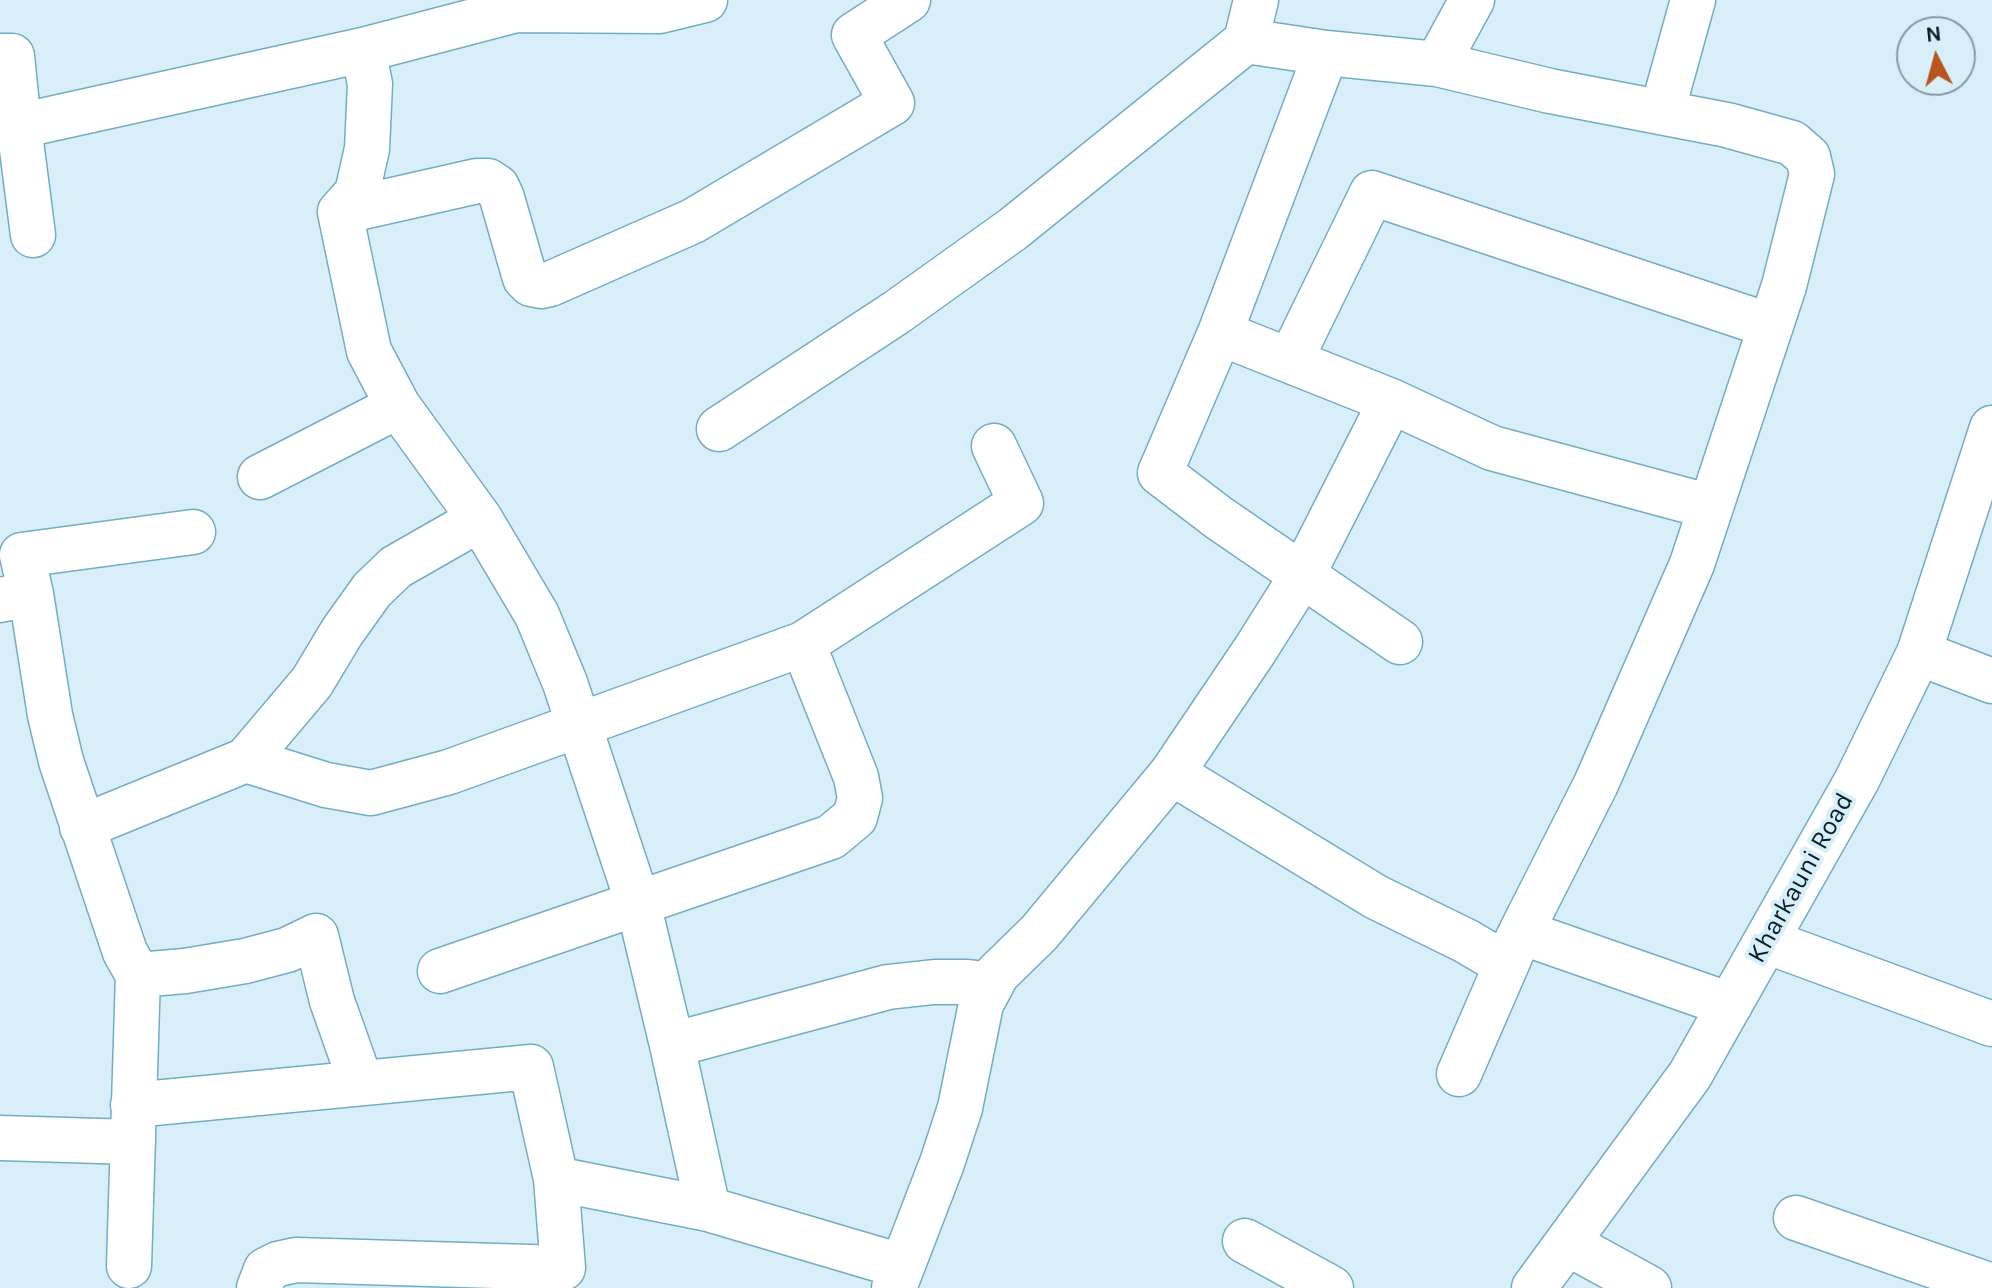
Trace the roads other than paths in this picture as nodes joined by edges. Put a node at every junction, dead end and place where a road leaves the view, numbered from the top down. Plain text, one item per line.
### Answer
1 (705, 0) edge
2 (908, 0) edge
3 (1472, 0) edge
4 (1693, 0) edge
5 (1251, 21) edge
6 (363, 50) junction
7 (1326, 53) junction
8 (0, 56) edge
9 (1437, 64) junction
10 (1662, 112) junction
11 (19, 126) junction
12 (340, 212) junction
13 (33, 235) dead end
14 (1771, 326) junction
15 (1220, 333) junction
16 (1290, 361) junction
17 (1391, 401) junction
18 (398, 406) junction
19 (1992, 428) edge
20 (719, 429) dead end
21 (994, 446) dead end
22 (260, 477) dead end
23 (1711, 507) junction
24 (480, 519) junction
25 (193, 532) dead end
26 (1303, 574) junction
27 (16, 597) edge
28 (1400, 642) dead end
29 (803, 644) junction
30 (1919, 653) junction
31 (1992, 681) edge
32 (578, 725) junction
33 (246, 760) junction
34 (1172, 773) junction
35 (82, 827) junction
36 (638, 903) junction
37 (1766, 941) junction
38 (1513, 948) junction
39 (440, 971) dead end
40 (138, 975) junction
41 (991, 985) junction
42 (1730, 1005) junction
43 (1992, 1024) edge
44 (672, 1045) junction
45 (1459, 1074) dead end
46 (361, 1083) junction
47 (133, 1124) junction
48 (0, 1138) edge
49 (556, 1179) junction
50 (708, 1209) junction
51 (1796, 1218) dead end
52 (1245, 1241) dead end
53 (1567, 1243) junction
54 (129, 1266) dead end
55 (898, 1277) edge
56 (562, 1278) edge
57 (1990, 1284) edge
58 (259, 1288) edge
59 (1331, 1288) edge
60 (1534, 1288) edge
61 (1649, 1288) edge

1 - 6 street
2 - 12 street
3 - 9 street
4 - 10 street
5 - 7 street
5 - 20 street
6 - 11 street
6 - 12 street
7 - 9 street
7 - 15 street
8 - 11 street
9 - 10 street
10 - 14 street
11 - 13 street
12 - 18 street
14 - 16 street
14 - 23 street
15 - 16 street
15 - 26 street
16 - 17 street
17 - 23 street
17 - 26 street
18 - 22 street
18 - 24 street
19 - 30 street, Kharkauni Road
21 - 29 street
23 - 38 street
24 - 32 street
24 - 33 street
25 - 27 street
26 - 28 street
26 - 34 street
27 - 35 street
29 - 32 street
29 - 36 street
30 - 31 street
30 - 37 street, Kharkauni Road
32 - 33 street
32 - 36 street
33 - 35 street
34 - 38 street
34 - 41 street
35 - 40 street
36 - 39 street
36 - 44 street
37 - 42 street, Kharkauni Road
37 - 43 street
38 - 42 street
38 - 45 street
40 - 46 street
40 - 47 street
41 - 44 street
41 - 55 street
42 - 53 street, Kharkauni Road
44 - 50 street
46 - 47 street
46 - 49 street
47 - 48 street
47 - 54 street
49 - 50 street
49 - 56 street
50 - 55 street
51 - 57 street
52 - 59 street
53 - 60 street, Kharkauni Road
53 - 61 street
56 - 58 street

